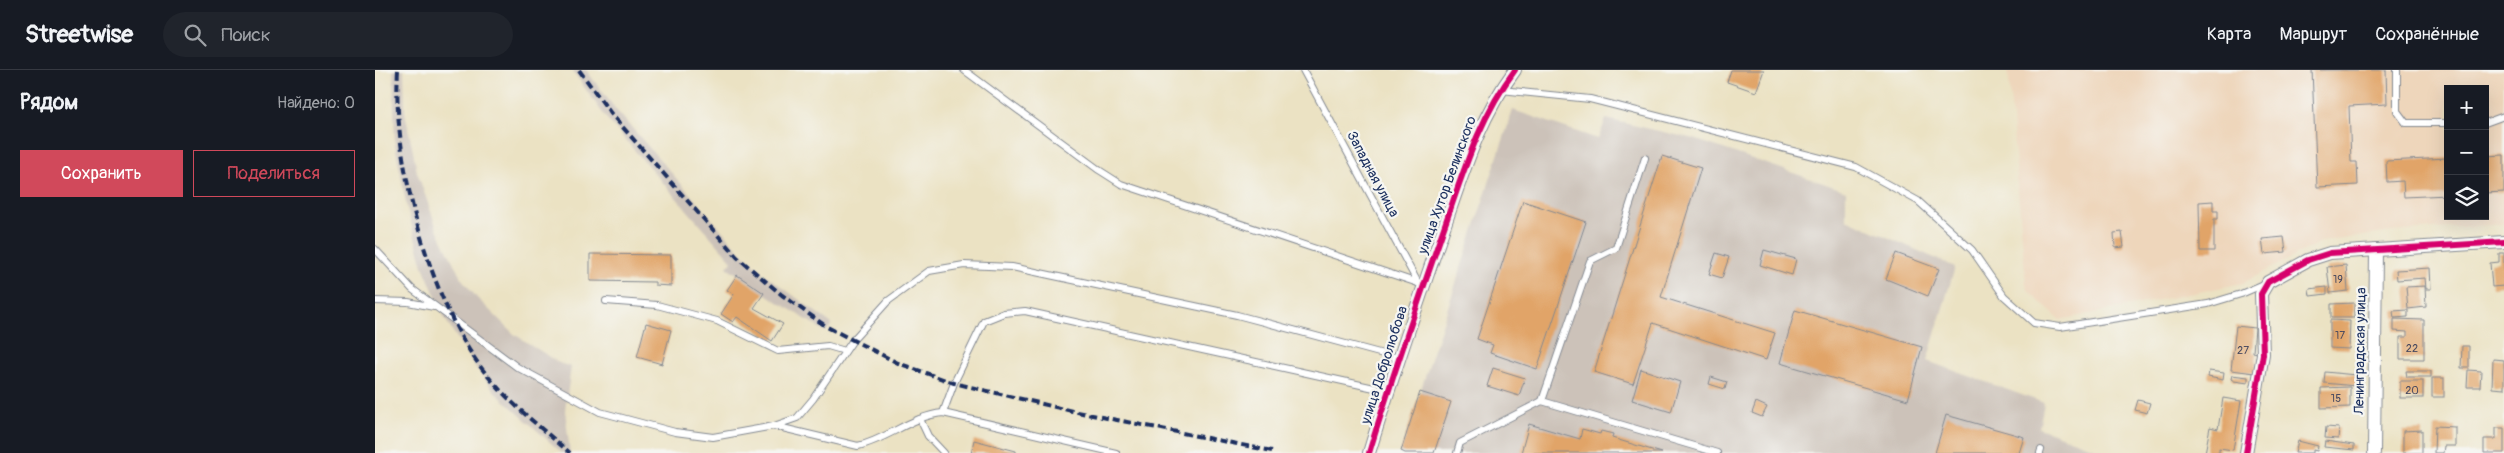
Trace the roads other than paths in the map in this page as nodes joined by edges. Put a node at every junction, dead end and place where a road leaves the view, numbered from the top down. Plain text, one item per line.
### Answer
1 (964, 70) edge
2 (1303, 70) edge
3 (1515, 70) edge
4 (2397, 70) edge
5 (1500, 90) junction
6 (2504, 116) edge
7 (2489, 122) edge
8 (2444, 123) edge
9 (1645, 158) dead end
10 (2504, 242) edge
11 (375, 250) edge
12 (2376, 250) junction
13 (2267, 282) junction
14 (1421, 284) junction
15 (375, 301) edge
16 (606, 301) dead end
17 (438, 308) junction
18 (845, 351) junction
19 (1398, 358) junction
20 (1388, 391) junction
21 (1542, 401) junction
22 (943, 413) junction
23 (920, 419) junction
24 (774, 426) junction
25 (944, 453) edge
26 (1116, 453) edge
27 (1369, 453) edge
28 (1457, 453) edge
29 (1717, 453) edge
30 (2246, 453) edge
31 (2374, 453) edge

1 - 14 lane
2 - 14 lane, Западная улица
3 - 5 street, улица Хутор Белинского
4 - 8 lane
5 - 13 lane
5 - 14 street, улица Хутор Белинского
6 - 7 lane
9 - 21 lane
10 - 12 street
11 - 17 lane
12 - 13 street
12 - 31 street, Ленинградская улица
13 - 30 street
14 - 19 street, улица Добролюбова
15 - 17 lane
16 - 18 lane
17 - 24 lane
18 - 19 lane
18 - 24 lane
19 - 20 street, улица Добролюбова
20 - 22 lane
20 - 27 street, улица Добролюбова
21 - 28 lane
21 - 29 lane
22 - 23 lane
22 - 26 lane
23 - 24 lane
23 - 25 lane

